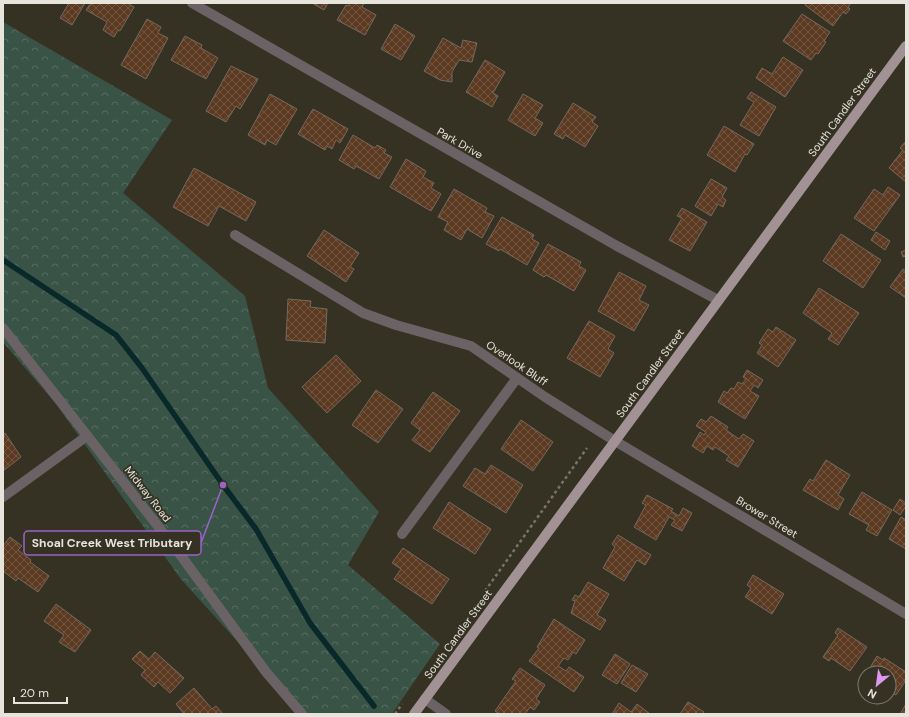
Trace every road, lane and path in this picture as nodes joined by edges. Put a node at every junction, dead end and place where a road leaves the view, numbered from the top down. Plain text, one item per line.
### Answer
1 (192, 3) edge
2 (906, 46) edge
3 (235, 235) dead end
4 (718, 300) junction
5 (3, 328) edge
6 (517, 378) junction
7 (87, 436) junction
8 (615, 441) junction
9 (587, 448) dead end
10 (3, 497) edge
11 (402, 534) dead end
12 (482, 595) dead end
13 (906, 614) edge
14 (425, 699) junction
15 (403, 703) dead end
16 (302, 714) edge
17 (395, 714) edge
18 (414, 714) edge
19 (446, 714) edge

1 - 4 street, Park Drive
2 - 4 main road, South Candler Street
3 - 6 street, Overlook Bluff
4 - 8 main road, South Candler Street
5 - 7 street, Midway Road
6 - 8 street, Overlook Bluff
6 - 11 street
7 - 10 street
7 - 16 street, Midway Road
8 - 13 street, Brower Street
8 - 14 main road, South Candler Street
9 - 12 path
14 - 18 main road, South Candler Street
14 - 19 street
15 - 17 path

